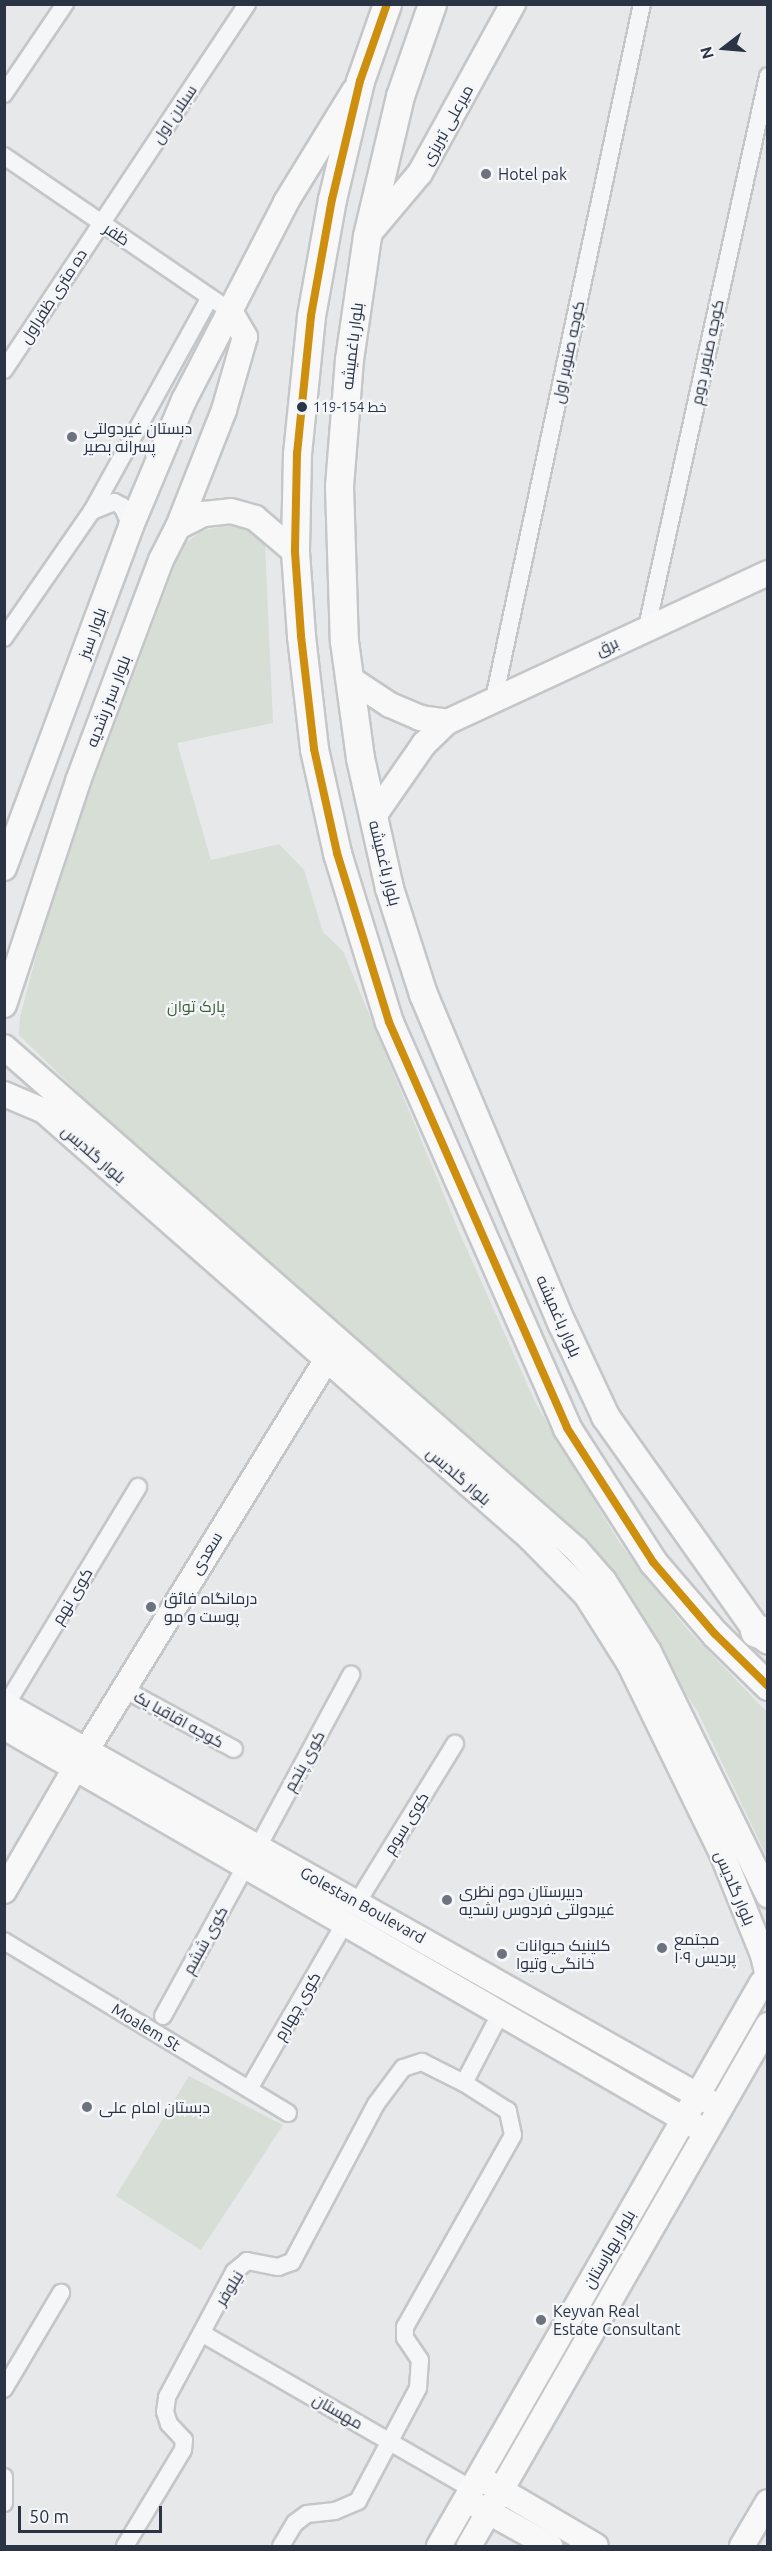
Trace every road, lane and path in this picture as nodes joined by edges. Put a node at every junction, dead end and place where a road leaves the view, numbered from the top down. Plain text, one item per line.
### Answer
1 (65, 4) edge
2 (247, 4) edge
3 (387, 4) edge
4 (432, 4) edge
5 (513, 4) edge
6 (642, 4) edge
7 (768, 76) edge
8 (360, 81) junction
9 (4, 94) edge
10 (4, 156) edge
11 (101, 223) junction
12 (367, 236) junction
13 (210, 297) junction
14 (230, 311) junction
15 (4, 370) edge
16 (92, 511) junction
17 (131, 526) junction
18 (178, 527) junction
19 (295, 552) junction
20 (768, 573) edge
21 (647, 627) junction
22 (4, 638) edge
23 (349, 678) junction
24 (494, 699) junction
25 (447, 722) junction
26 (374, 816) junction
27 (4, 868) edge
28 (4, 1005) edge
29 (4, 1047) edge
30 (4, 1094) edge
31 (332, 1349) junction
32 (138, 1487) dead end
33 (764, 1635) edge
34 (351, 1675) dead end
35 (768, 1686) edge
36 (124, 1689) junction
37 (5, 1711) edge
38 (455, 1744) dead end
39 (234, 1749) dead end
40 (81, 1758) junction
41 (252, 1856) junction
42 (4, 1891) edge
43 (768, 1895) edge
44 (351, 1913) junction
45 (4, 1941) edge
46 (766, 1983) edge
47 (514, 1989) junction
48 (500, 2014) junction
49 (163, 2016) dead end
50 (768, 2025) edge
51 (768, 2066) edge
52 (736, 2080) junction
53 (464, 2083) junction
54 (249, 2089) junction
55 (697, 2095) junction
56 (720, 2108) junction
57 (288, 2113) dead end
58 (683, 2119) junction
59 (706, 2132) junction
60 (61, 2293) dead end
61 (203, 2334) junction
62 (4, 2389) edge
63 (389, 2441) junction
64 (4, 2477) edge
65 (472, 2488) junction
66 (501, 2491) junction
67 (768, 2502) edge
68 (4, 2503) edge
69 (489, 2512) junction
70 (125, 2547) edge
71 (281, 2547) edge
72 (439, 2547) edge
73 (469, 2547) edge
74 (550, 2547) edge
75 (596, 2547) edge
76 (742, 2547) edge

1 - 9 street
2 - 11 street, سبلان اول
3 - 8 main road
4 - 12 main road, بلوار باغمیشه
5 - 12 main road, میرعلی تبریزی
6 - 24 street, کوچه صنوبر اول
7 - 21 street, کوچه صنوبر دوم
8 - 14 main road, بلوار سبز
8 - 19 main road
10 - 11 street, ظفر
11 - 13 street, ظفر
11 - 15 street, ده متری ظفراول
12 - 23 main road, بلوار باغمیشه
13 - 14 street, ظفر
13 - 16 street
14 - 17 main road, بلوار سبز
14 - 18 main road, بلوار سبز رشدیه
16 - 17 street
16 - 22 street
17 - 27 main road, بلوار سبز
18 - 19 main road
18 - 28 main road, بلوار سبز رشدیه
19 - 35 main road
20 - 21 main road, برق
21 - 24 main road, برق
23 - 25 main road
23 - 26 main road, بلوار باغمیشه
24 - 25 main road, برق
25 - 26 main road, برق
26 - 33 main road, بلوار باغمیشه
29 - 31 main road, بلوار گلدیس
30 - 31 main road, بلوار گلدیس
31 - 36 main road, سعدی
31 - 43 main road, بلوار گلدیس
31 - 46 main road, بلوار گلدیس
32 - 37 street, کوی نهم
34 - 41 street, کوی پنجم
36 - 39 street, کوچه اقاقیا یک
36 - 40 main road, سعدی
37 - 40 main road, Golestan Boulevard
38 - 44 street, کوی سوم
40 - 41 main road, Golestan Boulevard
40 - 42 main road, سعدی
41 - 44 main road, Golestan Boulevard
41 - 49 street, کوی ششم
44 - 47 main road, Golestan Boulevard
44 - 48 main road, Golestan Boulevard
44 - 54 street, کوی چهارم
45 - 54 street, Moalem St
46 - 55 main road, بلوار بهارستان
47 - 48 main road
47 - 55 main road, Golestan Boulevard
48 - 53 street
48 - 58 main road, Golestan Boulevard
50 - 52 main road, بلوار بهارستان
51 - 52 main road
52 - 56 main road, بلوار بهارستان
53 - 61 street, نیلوفر
53 - 63 street, نیلوفر
54 - 57 street, Moalem St
55 - 56 main road, Golestan Boulevard
55 - 58 main road, بلوار بهارستان
56 - 59 main road, بلوار بهارستان
58 - 59 main road, Golestan Boulevard
58 - 65 main road, بلوار بهارستان
59 - 66 main road, بلوار بهارستان
60 - 62 street
61 - 63 street, مهستان
61 - 70 street, نیلوفر
63 - 65 street, مهستان
63 - 71 street, نیلوفر
64 - 68 street
65 - 66 main road
65 - 69 main road
65 - 72 main road, بلوار بهارستان
66 - 69 main road, بلوار بهارستان
66 - 75 main road
67 - 76 main road
69 - 73 main road
69 - 74 main road

